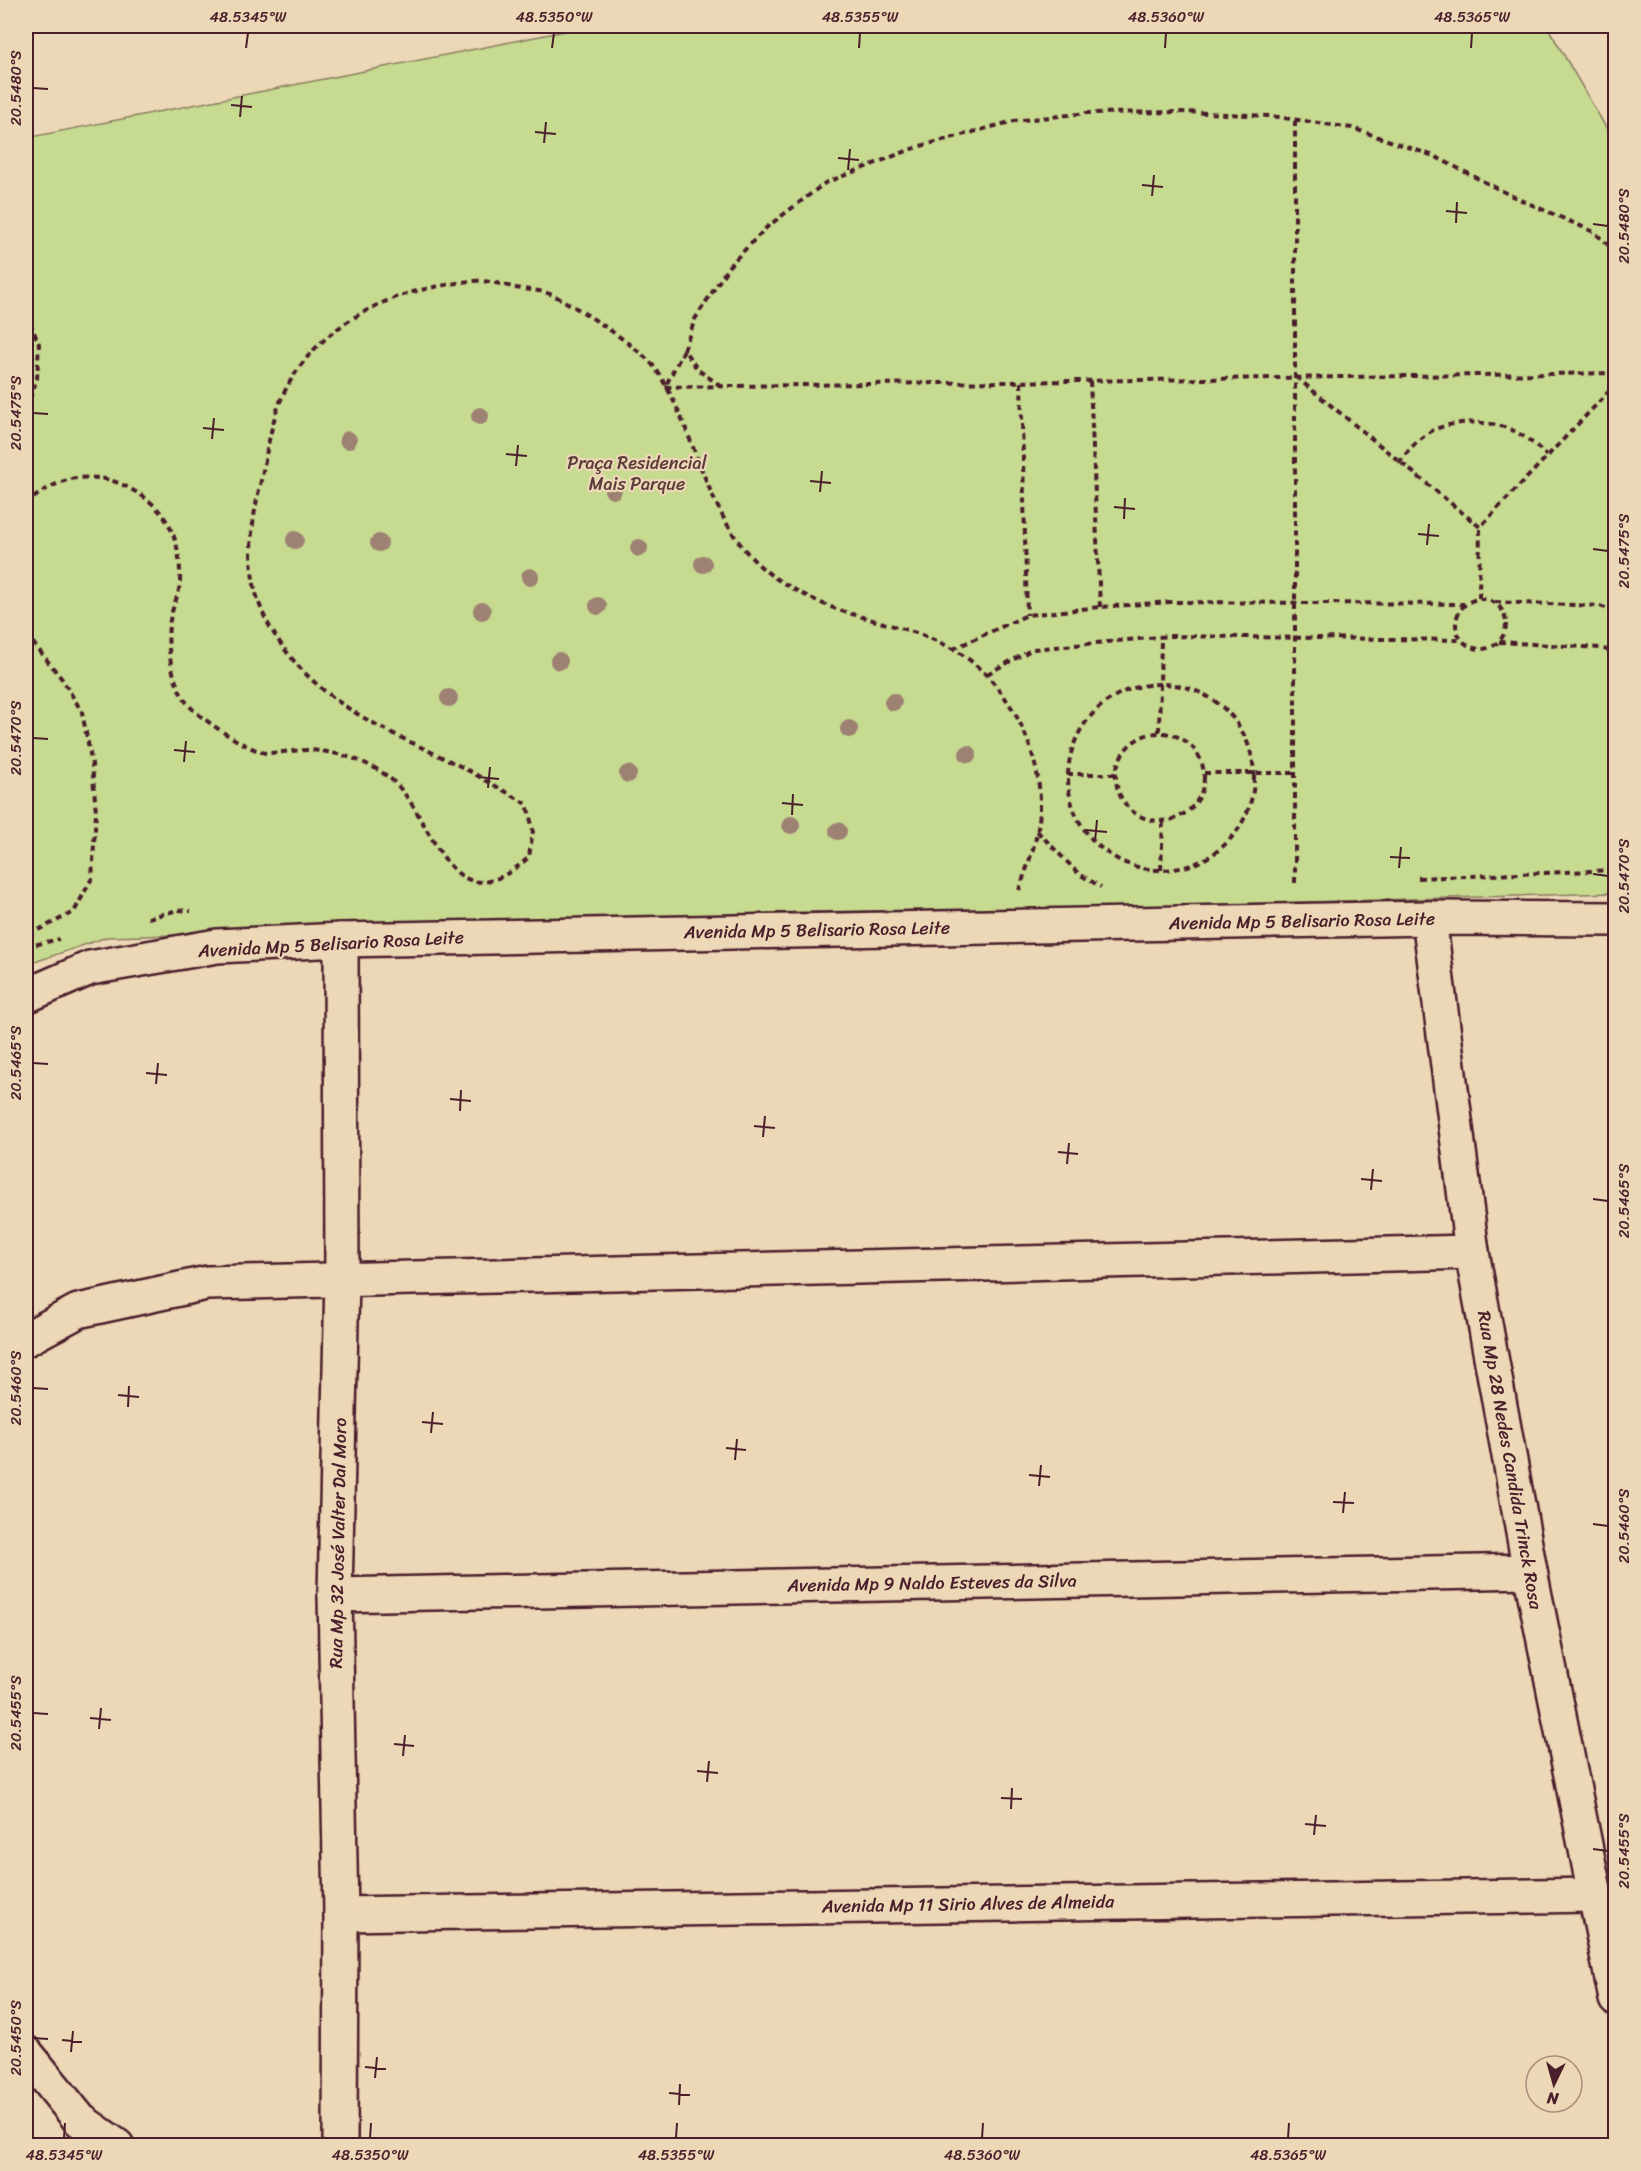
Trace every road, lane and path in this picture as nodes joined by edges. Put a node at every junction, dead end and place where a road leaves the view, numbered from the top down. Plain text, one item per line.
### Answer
1 (1295, 120) junction
2 (1616, 252) edge
3 (26, 313) edge
4 (684, 350) junction
5 (1616, 373) edge
6 (1295, 377) junction
7 (1090, 381) junction
8 (1021, 382) junction
9 (1616, 384) edge
10 (721, 386) junction
11 (665, 387) junction
12 (26, 409) edge
13 (1547, 456) junction
14 (1399, 464) junction
15 (26, 505) edge
16 (1480, 527) junction
17 (1479, 598) junction
18 (1495, 602) junction
19 (1295, 603) junction
20 (1464, 604) junction
21 (1100, 607) junction
22 (1616, 612) edge
23 (1027, 615) junction
24 (26, 634) edge
25 (1161, 638) junction
26 (1295, 639) junction
27 (1461, 640) junction
28 (1499, 642) junction
29 (953, 649) junction
30 (1616, 653) edge
31 (987, 674) junction
32 (1160, 683) junction
33 (1159, 732) junction
34 (1204, 773) junction
35 (1254, 773) junction
36 (1295, 773) junction
37 (1067, 774) junction
38 (1116, 774) junction
39 (1163, 821) junction
40 (1036, 830) junction
41 (1161, 870) junction
42 (1295, 883) dead end
43 (1108, 891) dead end
44 (1017, 895) dead end
45 (1429, 918) junction
46 (1616, 919) edge
47 (26, 936) edge
48 (341, 940) junction
49 (26, 996) edge
50 (1472, 1252) junction
51 (342, 1278) junction
52 (26, 1339) edge
53 (1530, 1571) junction
54 (335, 1595) junction
55 (1594, 1895) junction
56 (342, 1914) junction
57 (1616, 1999) edge
58 (26, 2053) edge
59 (117, 2145) edge
60 (340, 2145) edge

1 - 2 path
1 - 4 path
1 - 6 path
3 - 12 path
4 - 10 path
4 - 11 path
5 - 6 path
6 - 7 path
6 - 14 path
6 - 19 path
7 - 8 path
7 - 21 path
8 - 10 path
8 - 23 path
9 - 13 path
10 - 11 path
11 - 15 path
11 - 29 path
13 - 14 path
13 - 16 path
14 - 16 path
16 - 17 path
17 - 18 path
17 - 20 path
18 - 22 path
18 - 28 path
19 - 20 path
19 - 21 path
19 - 26 path
20 - 27 path
21 - 23 path
23 - 29 path
24 - 47 path
25 - 26 path
25 - 31 path
25 - 32 path
26 - 27 path
26 - 36 path
27 - 28 path
28 - 30 path
29 - 31 path
31 - 40 path
32 - 33 path
32 - 35 path
32 - 37 path
33 - 34 path
33 - 38 path
34 - 35 path
34 - 39 path
35 - 36 path
35 - 41 path
36 - 42 path
37 - 38 path
37 - 41 path
38 - 39 path
39 - 41 path
40 - 43 path
40 - 44 path
45 - 46 street, Avenida Mp 5 Belisario Rosa Leite
45 - 48 street, Avenida Mp 5 Belisario Rosa Leite
45 - 50 street, Rua Mp 28 Nedes Candida Trinck Rosa
48 - 49 street, Avenida Mp 5 Belisario Rosa Leite
48 - 51 street, Rua Mp 32 José Valter Dal Moro
50 - 51 street
50 - 53 street, Rua Mp 28 Nedes Candida Trinck Rosa
51 - 52 street
51 - 54 street, Rua Mp 32 José Valter Dal Moro
53 - 54 street, Avenida Mp 9 Naldo Esteves da Silva
53 - 55 street, Rua Mp 28 Nedes Candida Trinck Rosa
54 - 56 street, Rua Mp 32 José Valter Dal Moro
55 - 56 street, Avenida Mp 11 Sirio Alves de Almeida
55 - 57 street, Rua Mp 28 Nedes Candida Trinck Rosa
56 - 60 street, Rua Mp 32 José Valter Dal Moro
58 - 59 street

